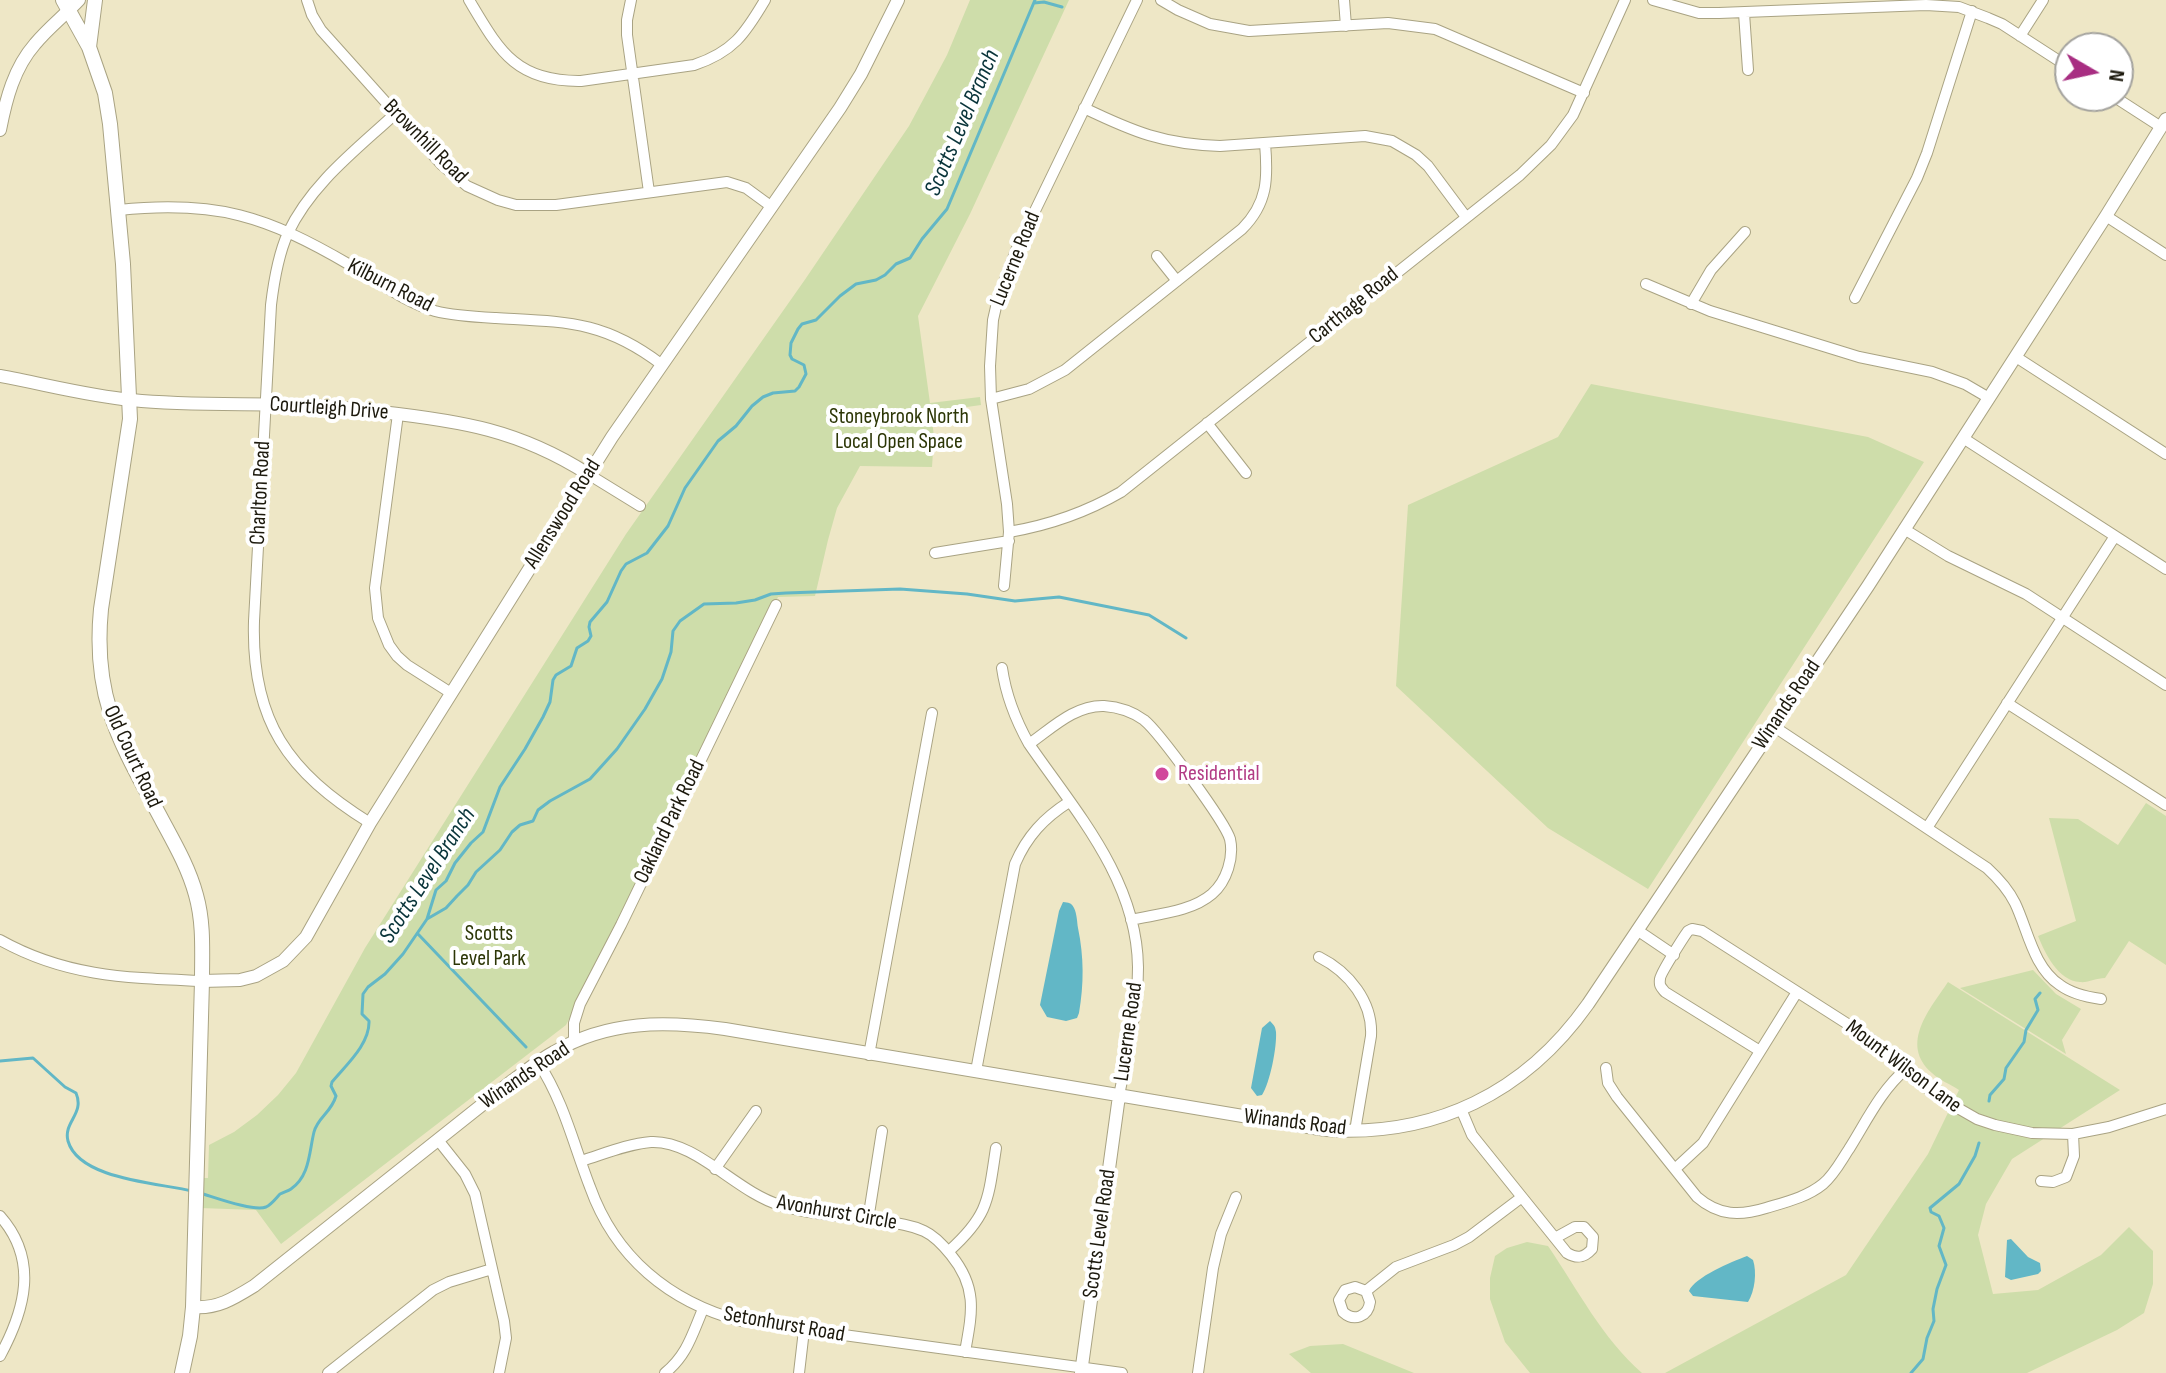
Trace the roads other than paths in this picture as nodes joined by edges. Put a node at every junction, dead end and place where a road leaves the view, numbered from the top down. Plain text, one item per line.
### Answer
1 (95, 0) edge
2 (307, 0) edge
3 (469, 0) edge
4 (631, 0) edge
5 (765, 0) edge
6 (898, 0) edge
7 (1137, 0) edge
8 (1161, 0) edge
9 (1344, 0) edge
10 (1625, 0) edge
11 (1653, 0) edge
12 (2043, 0) edge
13 (71, 3) edge
14 (1972, 11) junction
15 (1744, 13) junction
16 (1346, 26) junction
17 (2020, 36) junction
18 (89, 47) junction
19 (2054, 58) edge
20 (1748, 70) dead end
21 (632, 73) junction
22 (1584, 93) junction
23 (2134, 107) edge
24 (1084, 108) junction
25 (2, 109) edge
26 (395, 114) junction
27 (2163, 123) edge
28 (0, 130) edge
29 (1265, 143) junction
30 (649, 192) junction
31 (772, 207) junction
32 (119, 210) junction
33 (2106, 216) junction
34 (1466, 217) junction
35 (288, 232) junction
36 (1745, 232) dead end
37 (2166, 255) edge
38 (1157, 256) dead end
39 (1177, 281) junction
40 (1646, 284) dead end
41 (1855, 298) dead end
42 (1691, 304) junction
43 (2016, 357) junction
44 (661, 364) junction
45 (0, 376) edge
46 (1989, 398) junction
47 (991, 399) junction
48 (130, 400) junction
49 (266, 405) junction
50 (398, 414) junction
51 (1207, 423) junction
52 (1963, 438) junction
53 (2166, 454) edge
54 (1246, 473) dead end
55 (588, 474) junction
56 (640, 506) dead end
57 (1904, 529) junction
58 (2115, 536) junction
59 (1009, 537) junction
60 (935, 553) dead end
61 (2166, 569) edge
62 (1004, 586) dead end
63 (776, 605) dead end
64 (2062, 617) junction
65 (1002, 668) dead end
66 (2166, 685) edge
67 (451, 693) junction
68 (2007, 703) junction
69 (932, 713) dead end
70 (1773, 726) junction
71 (1029, 744) junction
72 (1069, 802) junction
73 (2166, 805) edge
74 (370, 823) junction
75 (1927, 828) junction
76 (1131, 920) junction
77 (1637, 930) junction
78 (0, 940) edge
79 (1674, 955) junction
80 (1319, 957) dead end
81 (202, 981) junction
82 (1797, 992) junction
83 (2101, 999) dead end
84 (574, 1042) junction
85 (1760, 1051) junction
86 (869, 1055) junction
87 (538, 1062) junction
88 (1606, 1068) dead end
89 (1906, 1069) junction
90 (976, 1071) junction
91 (1119, 1096) junction
92 (1461, 1109) junction
93 (2166, 1109) edge
94 (756, 1111) dead end
95 (882, 1131) dead end
96 (1355, 1131) junction
97 (2073, 1134) junction
98 (438, 1140) junction
99 (996, 1148) dead end
100 (581, 1161) junction
101 (715, 1169) junction
102 (1675, 1169) junction
103 (2041, 1181) dead end
104 (1236, 1197) dead end
105 (1522, 1197) junction
106 (0, 1216) edge
107 (868, 1220) junction
108 (1555, 1238) dead end
109 (949, 1251) junction
110 (492, 1269) junction
111 (1366, 1291) dead end
112 (193, 1307) junction
113 (703, 1309) junction
114 (804, 1330) junction
115 (3, 1342) edge
116 (965, 1352) junction
117 (0, 1356) edge
118 (1081, 1370) edge
119 (182, 1373) edge
120 (328, 1373) edge
121 (499, 1373) edge
122 (665, 1373) edge
123 (799, 1373) edge
124 (1122, 1373) edge
125 (1198, 1373) edge

1 - 18 main road
2 - 26 street, Brownhill Road
3 - 21 street
4 - 21 street
5 - 21 street
6 - 31 street, Allenswood Road
7 - 24 street, Lucerne Road
8 - 16 street
9 - 16 street
10 - 22 street, Carthage Road
11 - 15 street
12 - 17 street
13 - 18 main road, Old Court Road
13 - 25 street
14 - 15 street
14 - 17 street
14 - 41 street
15 - 20 street
16 - 22 street
17 - 19 street
18 - 32 main road, Old Court Road
21 - 30 street
22 - 34 street, Carthage Road
23 - 27 street
24 - 29 street
24 - 47 street, Lucerne Road
25 - 28 street
26 - 30 street, Brownhill Road
26 - 35 street, Charlton Road
27 - 33 street, Winands Road
29 - 34 street
29 - 39 street
30 - 31 street, Brownhill Road
31 - 44 street, Allenswood Road
32 - 35 street, Kilburn Road
32 - 48 main road, Old Court Road
33 - 37 street
33 - 43 street, Winands Road
34 - 51 street, Carthage Road
35 - 44 street, Kilburn Road
35 - 49 street, Charlton Road
36 - 42 street
38 - 39 street
39 - 47 street
40 - 42 street
42 - 46 street
43 - 46 street, Winands Road
43 - 53 street
44 - 55 street, Allenswood Road
45 - 48 street, Courtleigh Drive
46 - 52 street, Winands Road
47 - 59 street, Lucerne Road
48 - 49 street, Courtleigh Drive
48 - 81 main road, Old Court Road
49 - 50 street, Courtleigh Drive
49 - 74 street, Charlton Road
50 - 55 street, Courtleigh Drive
50 - 67 street
51 - 54 street
51 - 59 street, Carthage Road
52 - 57 street, Winands Road
52 - 58 street
55 - 56 street, Courtleigh Drive
55 - 67 street, Allenswood Road
57 - 64 street
57 - 70 street, Winands Road
58 - 61 street
58 - 64 street
59 - 60 street, Carthage Road
59 - 62 street, Lucerne Road
63 - 84 street, Oakland Park Road
64 - 66 street
64 - 68 street
65 - 71 street, Lucerne Road
67 - 74 street, Allenswood Road
68 - 73 street
68 - 75 street
69 - 86 street
70 - 75 street
70 - 77 street, Winands Road
71 - 72 street, Lucerne Road
71 - 76 street
72 - 76 street, Lucerne Road
72 - 90 street
74 - 81 street, Allenswood Road
75 - 83 street
76 - 91 street, Lucerne Road
77 - 79 street
77 - 92 street, Winands Road
78 - 81 street
79 - 82 street, Mount Wilson Lane
79 - 85 street
80 - 96 street
81 - 112 main road, Old Court Road
82 - 85 street
82 - 89 street, Mount Wilson Lane
84 - 86 street, Winands Road
84 - 87 street, Winands Road
85 - 102 street
86 - 90 street, Winands Road
87 - 98 street, Winands Road
87 - 100 street, Setonhurst Road
88 - 102 street
89 - 97 street, Mount Wilson Lane
89 - 102 street
90 - 91 street, Winands Road
91 - 96 street, Winands Road
91 - 118 street, Scotts Level Road
92 - 96 street, Winands Road
92 - 105 street
93 - 97 street, Mount Wilson Lane
94 - 101 street
95 - 107 street
97 - 103 street
98 - 110 street
98 - 112 street, Winands Road
99 - 109 street
100 - 101 street, Avonhurst Circle
100 - 113 street, Setonhurst Road
101 - 107 street, Avonhurst Circle
104 - 125 street
105 - 108 street
105 - 111 street
106 - 115 street
107 - 109 street, Avonhurst Circle
109 - 116 street, Avonhurst Circle
110 - 120 street
110 - 121 street
112 - 119 main road, Old Court Road
113 - 114 street, Setonhurst Road
113 - 122 street
114 - 116 street, Setonhurst Road
114 - 123 street
115 - 117 street
116 - 118 street, Setonhurst Road
118 - 124 street, Setonhurst Road

